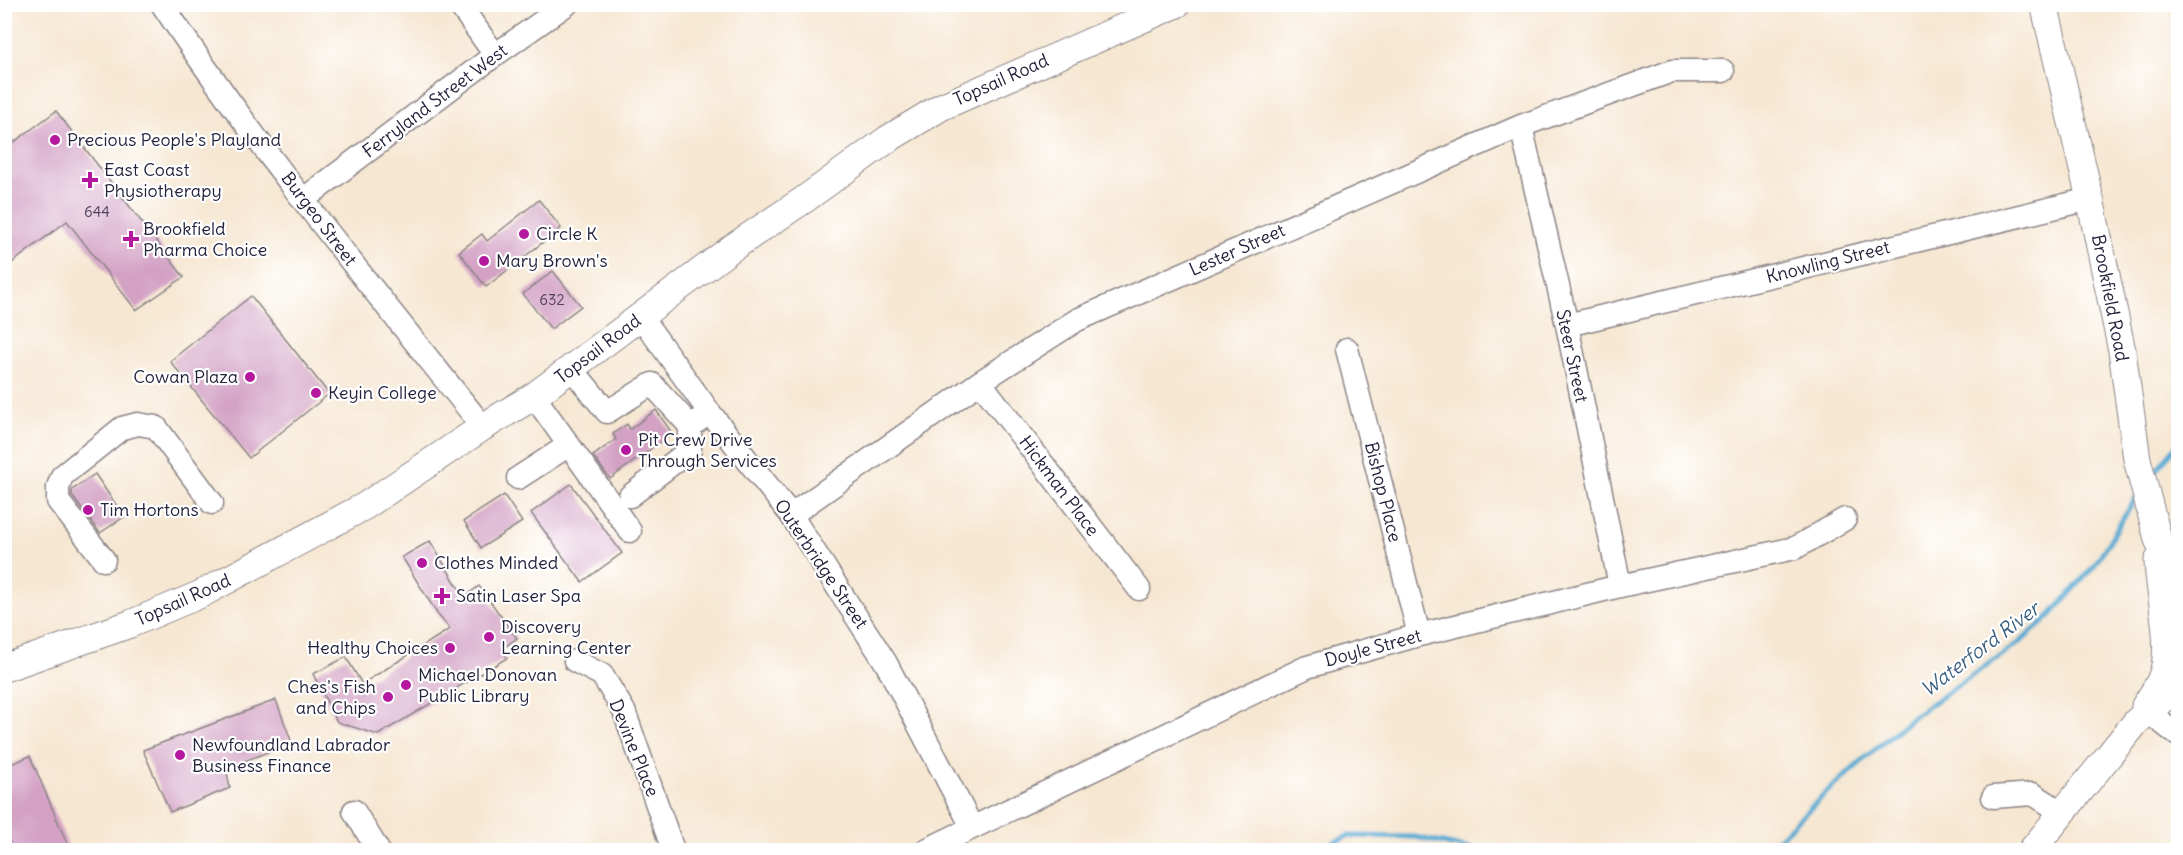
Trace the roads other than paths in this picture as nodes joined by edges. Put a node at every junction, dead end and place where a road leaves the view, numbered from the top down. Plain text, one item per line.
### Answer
1 (162, 4) edge
2 (459, 4) edge
3 (567, 4) edge
4 (1177, 4) edge
5 (2044, 4) edge
6 (495, 55) junction
7 (1723, 71) dead end
8 (1521, 126) junction
9 (303, 199) junction
10 (2090, 199) junction
11 (641, 317) junction
12 (1567, 325) junction
13 (1347, 349) dead end
14 (572, 369) junction
15 (980, 382) junction
16 (534, 396) junction
17 (710, 413) junction
18 (690, 426) junction
19 (483, 427) junction
20 (569, 445) junction
21 (518, 478) dead end
22 (630, 496) dead end
23 (212, 503) dead end
24 (791, 514) junction
25 (1845, 519) dead end
26 (630, 531) dead end
27 (2158, 539) junction
28 (104, 560) dead end
29 (2178, 564) edge
30 (1620, 586) junction
31 (1139, 589) dead end
32 (2178, 590) edge
33 (1419, 635) junction
34 (575, 661) dead end
35 (4, 668) edge
36 (2178, 686) edge
37 (2142, 716) junction
38 (2178, 735) edge
39 (1994, 797) dead end
40 (354, 811) dead end
41 (2063, 813) junction
42 (972, 827) junction
43 (378, 850) edge
44 (673, 850) edge
45 (926, 850) edge
46 (2032, 850) edge

1 - 9 street, Burgeo Street
2 - 6 street
3 - 6 street, Ferryland Street West
4 - 11 main road, Topsail Road
5 - 10 main road, Brookfield Road
6 - 9 street, Ferryland Street West
7 - 8 street, Lester Street
8 - 12 street, Steer Street
8 - 15 street, Lester Street
9 - 19 street, Burgeo Street
10 - 12 street, Knowling Street
10 - 27 main road, Brookfield Road
11 - 14 main road, Topsail Road
11 - 17 street, Outerbridge Street
12 - 30 street, Steer Street
13 - 33 street, Bishop Place
14 - 16 main road, Topsail Road
14 - 18 street
15 - 24 street, Lester Street
15 - 31 street, Hickman Place
16 - 19 main road, Topsail Road
16 - 20 street
17 - 18 street
17 - 24 street, Outerbridge Street
18 - 22 street
19 - 35 main road, Topsail Road
20 - 21 street
20 - 26 street
23 - 28 street
24 - 42 street, Outerbridge Street
25 - 30 street, Doyle Street
27 - 29 main road
27 - 32 main road, Brookfield Road
27 - 37 main road
30 - 33 street, Doyle Street
33 - 42 street, Doyle Street
34 - 44 street, Devine Place
36 - 37 main road
37 - 38 street
37 - 41 main road
39 - 41 street
40 - 43 street
41 - 46 main road
42 - 45 street, Doyle Street

